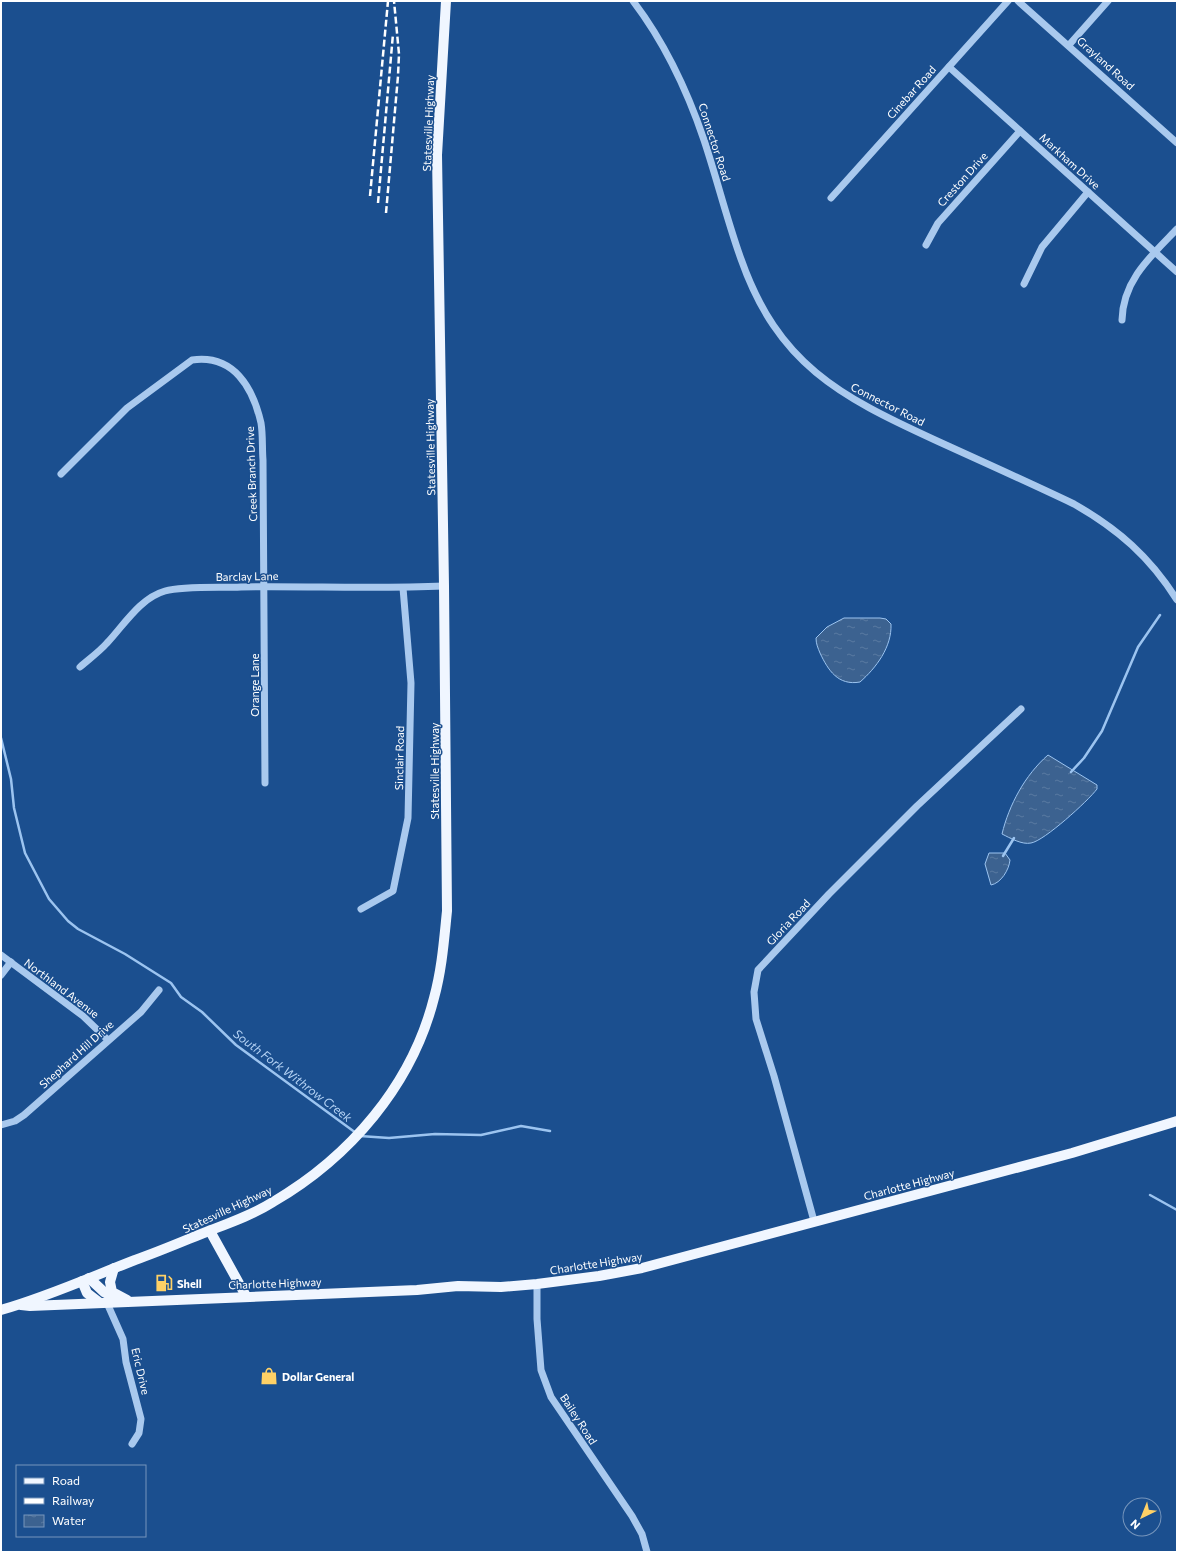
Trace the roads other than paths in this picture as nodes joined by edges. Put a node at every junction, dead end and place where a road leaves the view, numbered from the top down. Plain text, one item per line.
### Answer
1 (446, 1) edge
2 (633, 1) edge
3 (1008, 1) edge
4 (1018, 1) edge
5 (1108, 1) edge
6 (1069, 45) junction
7 (949, 67) junction
8 (1020, 131) junction
9 (1177, 143) edge
10 (1088, 192) junction
11 (831, 198) dead end
12 (1177, 229) edge
13 (926, 245) dead end
14 (1155, 252) junction
15 (1177, 272) edge
16 (1024, 284) dead end
17 (1122, 320) dead end
18 (61, 474) dead end
19 (444, 586) junction
20 (264, 587) junction
21 (403, 588) junction
22 (1177, 600) edge
23 (80, 668) dead end
24 (1021, 709) dead end
25 (265, 783) dead end
26 (361, 910) dead end
27 (1, 955) edge
28 (11, 962) junction
29 (1, 975) edge
30 (159, 990) dead end
31 (108, 1040) junction
32 (1177, 1121) edge
33 (1, 1125) edge
34 (814, 1221) junction
35 (210, 1231) junction
36 (114, 1268) junction
37 (85, 1280) junction
38 (537, 1284) junction
39 (246, 1296) junction
40 (128, 1301) junction
41 (104, 1303) junction
42 (17, 1305) junction
43 (1, 1310) edge
44 (132, 1444) dead end
45 (647, 1552) edge

1 - 19 main road, Statesville Highway
2 - 22 street, Connector Road
3 - 7 street, Cinebar Road
4 - 6 street, Grayland Road
5 - 6 street
6 - 9 street, Grayland Road
7 - 8 street, Markham Drive
7 - 11 street, Cinebar Road
8 - 10 street, Markham Drive
8 - 13 street, Creston Drive
10 - 14 street, Markham Drive
10 - 16 street
12 - 14 street
14 - 15 street, Markham Drive
14 - 17 street
18 - 20 street, Creek Branch Drive
19 - 21 street, Barclay Lane
19 - 35 main road, Statesville Highway
20 - 21 street, Barclay Lane
20 - 23 street, Barclay Lane
20 - 25 street, Orange Lane
21 - 26 street, Sinclair Road
24 - 34 street, Gloria Road
27 - 28 street, Northland Avenue
28 - 29 street
28 - 31 street, Northland Avenue
30 - 31 street, Shephard Hill Drive
31 - 33 street, Shephard Hill Drive
32 - 34 main road, Charlotte Highway
34 - 38 main road, Charlotte Highway
35 - 36 main road, Statesville Highway
35 - 39 main road
36 - 37 main road, Statesville Highway
36 - 40 main road
37 - 40 main road
37 - 41 main road
37 - 42 main road, Statesville Highway
38 - 39 main road, Charlotte Highway
38 - 45 street, Bailey Road
39 - 40 main road, Charlotte Highway
40 - 41 main road, Charlotte Highway
41 - 42 main road, Charlotte Highway
41 - 44 street, Eric Drive
42 - 43 main road, Charlotte Highway

